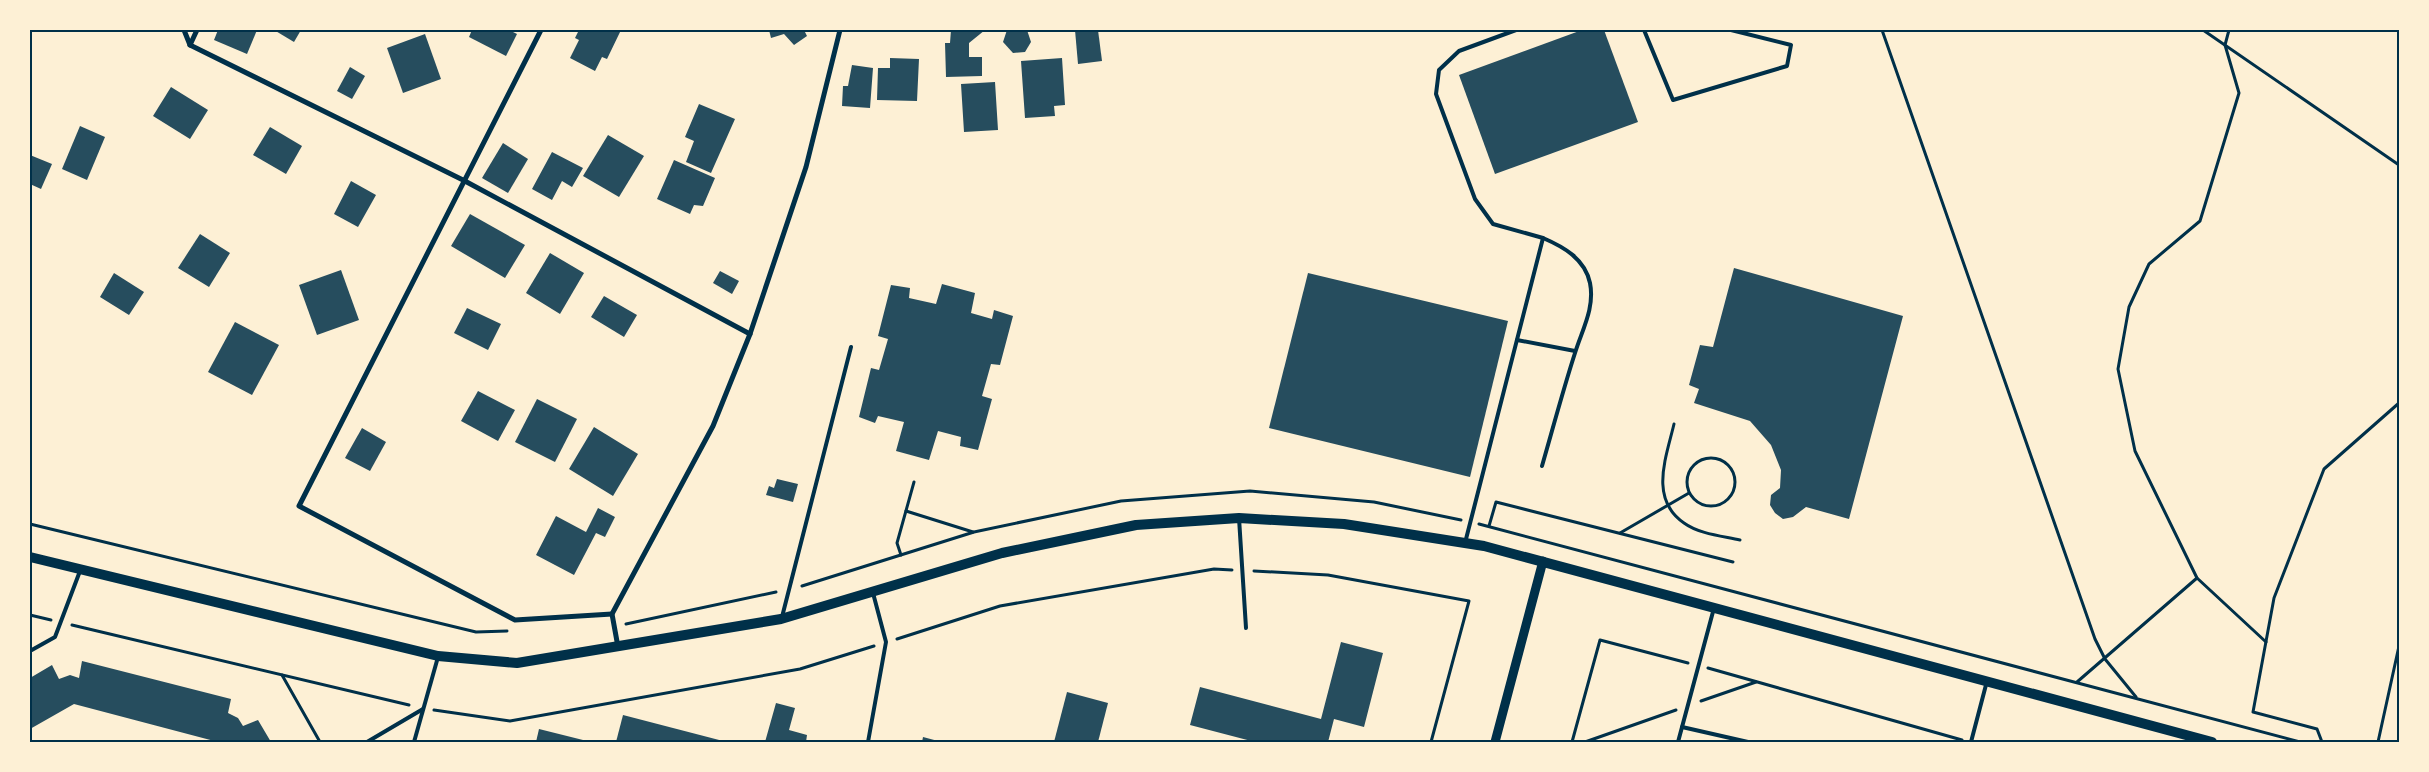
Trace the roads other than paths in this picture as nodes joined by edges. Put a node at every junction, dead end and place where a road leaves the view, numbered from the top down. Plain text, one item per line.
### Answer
1 (184, 30) edge
2 (197, 30) edge
3 (541, 30) edge
4 (840, 30) edge
5 (1516, 30) edge
6 (1644, 30) edge
7 (1731, 30) edge
8 (190, 45) junction
9 (463, 180) junction
10 (1543, 238) junction
11 (750, 334) junction
12 (1517, 340) junction
13 (851, 347) dead end
14 (1575, 351) junction
15 (1542, 466) dead end
16 (1239, 518) junction
17 (1465, 543) junction
18 (30, 557) edge
19 (1543, 561) junction
20 (81, 570) junction
21 (873, 593) junction
22 (1714, 608) junction
23 (612, 614) junction
24 (781, 619) junction
25 (1246, 628) dead end
26 (618, 648) junction
27 (30, 652) edge
28 (438, 656) junction
29 (1987, 681) junction
30 (423, 709) junction
31 (1682, 727) junction
32 (88, 742) edge
33 (98, 742) edge
34 (367, 742) edge
35 (414, 742) edge
36 (868, 742) edge
37 (1495, 742) edge
38 (1678, 742) edge
39 (1748, 742) edge
40 (1970, 742) edge
41 (2212, 742) edge

1 - 8 street
2 - 8 street
3 - 9 street
4 - 11 street
5 - 10 lane
6 - 7 lane
8 - 9 street
9 - 11 street
9 - 23 street
10 - 12 lane
10 - 14 lane
11 - 23 street
12 - 14 lane
12 - 17 lane
13 - 24 lane
14 - 15 lane
16 - 17 main road
16 - 21 main road
16 - 25 lane
17 - 19 main road
18 - 20 main road
19 - 22 main road
19 - 37 street
20 - 27 lane
20 - 28 main road
21 - 24 main road
21 - 36 lane
22 - 29 main road
22 - 31 lane
23 - 26 street
24 - 26 main road
26 - 28 main road
28 - 30 lane
29 - 40 lane
29 - 41 main road
30 - 34 lane
30 - 35 lane
31 - 38 lane
31 - 39 lane
32 - 33 lane

